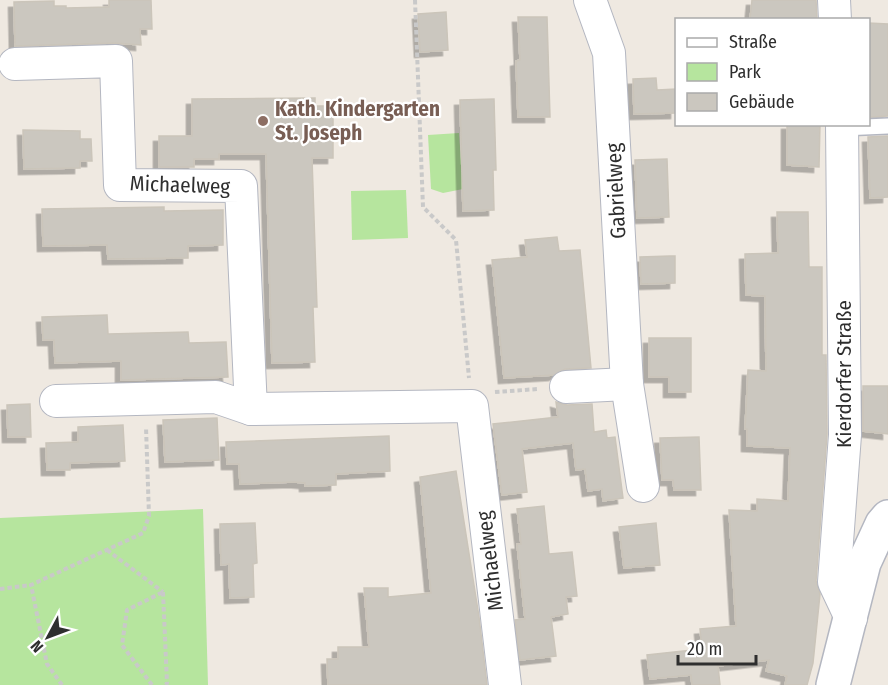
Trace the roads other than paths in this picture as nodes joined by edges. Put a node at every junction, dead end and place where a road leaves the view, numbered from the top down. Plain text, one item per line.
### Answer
1 (590, 0) edge
2 (834, 0) edge
3 (836, 18) edge
4 (15, 64) dead end
5 (842, 126) edge
6 (888, 126) edge
7 (627, 384) junction
8 (566, 387) road end
9 (56, 401) dead end
10 (251, 409) junction
11 (643, 486) dead end
12 (888, 517) edge
13 (851, 618) junction
14 (505, 685) edge
15 (833, 685) edge

1 - 7 street, Gabrielweg
2 - 3 street
4 - 10 street, Michaelweg
5 - 6 lane
5 - 13 street, Kierdorfer Straße
7 - 8 street
7 - 11 street, Gabrielweg
9 - 10 street
10 - 14 street, Michaelweg
12 - 13 street
13 - 15 street

